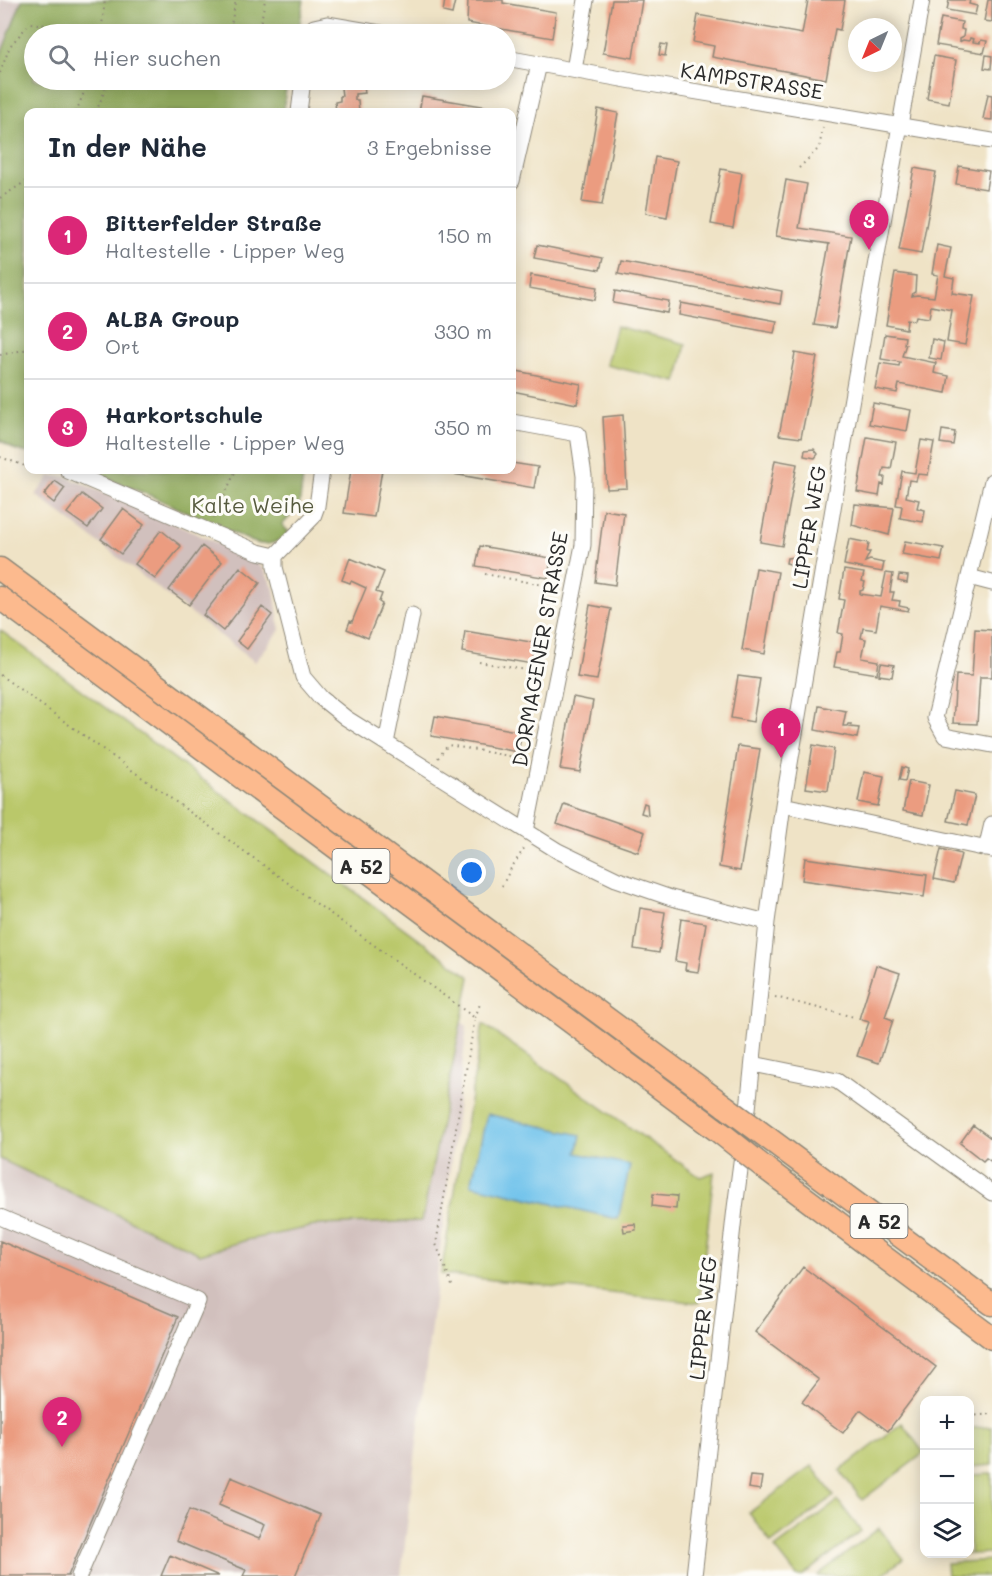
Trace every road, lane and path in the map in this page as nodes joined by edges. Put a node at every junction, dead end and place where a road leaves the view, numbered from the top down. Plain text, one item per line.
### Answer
1 (105, 0) edge
2 (236, 0) edge
3 (265, 0) edge
4 (586, 0) edge
5 (922, 0) edge
6 (102, 24) edge
7 (231, 24) edge
8 (261, 24) edge
9 (24, 30) edge
10 (516, 60) edge
11 (539, 64) junction
12 (574, 70) junction
13 (0, 73) edge
14 (86, 90) edge
15 (105, 90) edge
16 (302, 90) edge
17 (78, 108) edge
18 (98, 108) edge
19 (300, 108) edge
20 (825, 113) junction
21 (900, 127) junction
22 (992, 141) edge
23 (516, 163) edge
24 (800, 168) dead end
25 (24, 183) edge
26 (0, 198) edge
27 (24, 350) edge
28 (0, 355) edge
29 (516, 423) edge
30 (0, 457) edge
31 (24, 466) edge
32 (75, 474) edge
33 (234, 474) edge
34 (321, 474) edge
35 (992, 481) edge
36 (208, 531) junction
37 (275, 556) junction
38 (0, 569) edge
39 (485, 574) dead end
40 (969, 577) junction
41 (992, 583) edge
42 (574, 590) junction
43 (0, 598) edge
44 (412, 615) dead end
45 (479, 662) dead end
46 (0, 675) edge
47 (557, 675) junction
48 (386, 743) junction
49 (992, 745) edge
50 (540, 762) junction
51 (430, 771) junction
52 (783, 805) junction
53 (992, 824) edge
54 (530, 833) junction
55 (989, 850) edge
56 (502, 886) dead end
57 (767, 922) junction
58 (760, 993) junction
59 (481, 1001) dead end
60 (854, 1017) dead end
61 (475, 1018) junction
62 (753, 1064) junction
63 (992, 1193) edge
64 (0, 1217) edge
65 (453, 1288) dead end
66 (991, 1304) edge
67 (992, 1338) edge
68 (992, 1414) edge
69 (974, 1416) edge
70 (79, 1576) edge
71 (694, 1576) edge

1 - 6 path
2 - 7 path
3 - 8 path
4 - 12 street
5 - 21 street, LIPPER WEG
9 - 13 path
10 - 11 street, KAMPSTRASSE
11 - 12 street, KAMPSTRASSE
11 - 23 street
12 - 20 street, KAMPSTRASSE
14 - 17 path
15 - 18 path
16 - 19 street
20 - 21 street, KAMPSTRASSE
20 - 24 path
21 - 22 street, KAMPSTRASSE
21 - 52 street, LIPPER WEG
25 - 26 path
27 - 28 path
29 - 42 street, DORMAGENER STRASSE
30 - 31 path
32 - 36 street
33 - 36 path
34 - 37 street
35 - 40 street
36 - 37 street
37 - 48 street
38 - 66 highway, A 52, bridge
39 - 42 path
40 - 41 street
40 - 49 street
42 - 47 street, DORMAGENER STRASSE
43 - 67 highway, A 52, bridge
44 - 48 street
45 - 47 path
46 - 61 path
47 - 50 street, DORMAGENER STRASSE
48 - 51 street
50 - 51 path
50 - 54 street, DORMAGENER STRASSE
51 - 54 street
52 - 55 street
52 - 57 street, LIPPER WEG
53 - 55 street
54 - 56 path
54 - 57 street
57 - 58 street, LIPPER WEG
58 - 60 path
58 - 62 street, LIPPER WEG
59 - 61 path
61 - 65 path
62 - 63 street
62 - 71 street, LIPPER WEG
64 - 70 street
68 - 69 path

